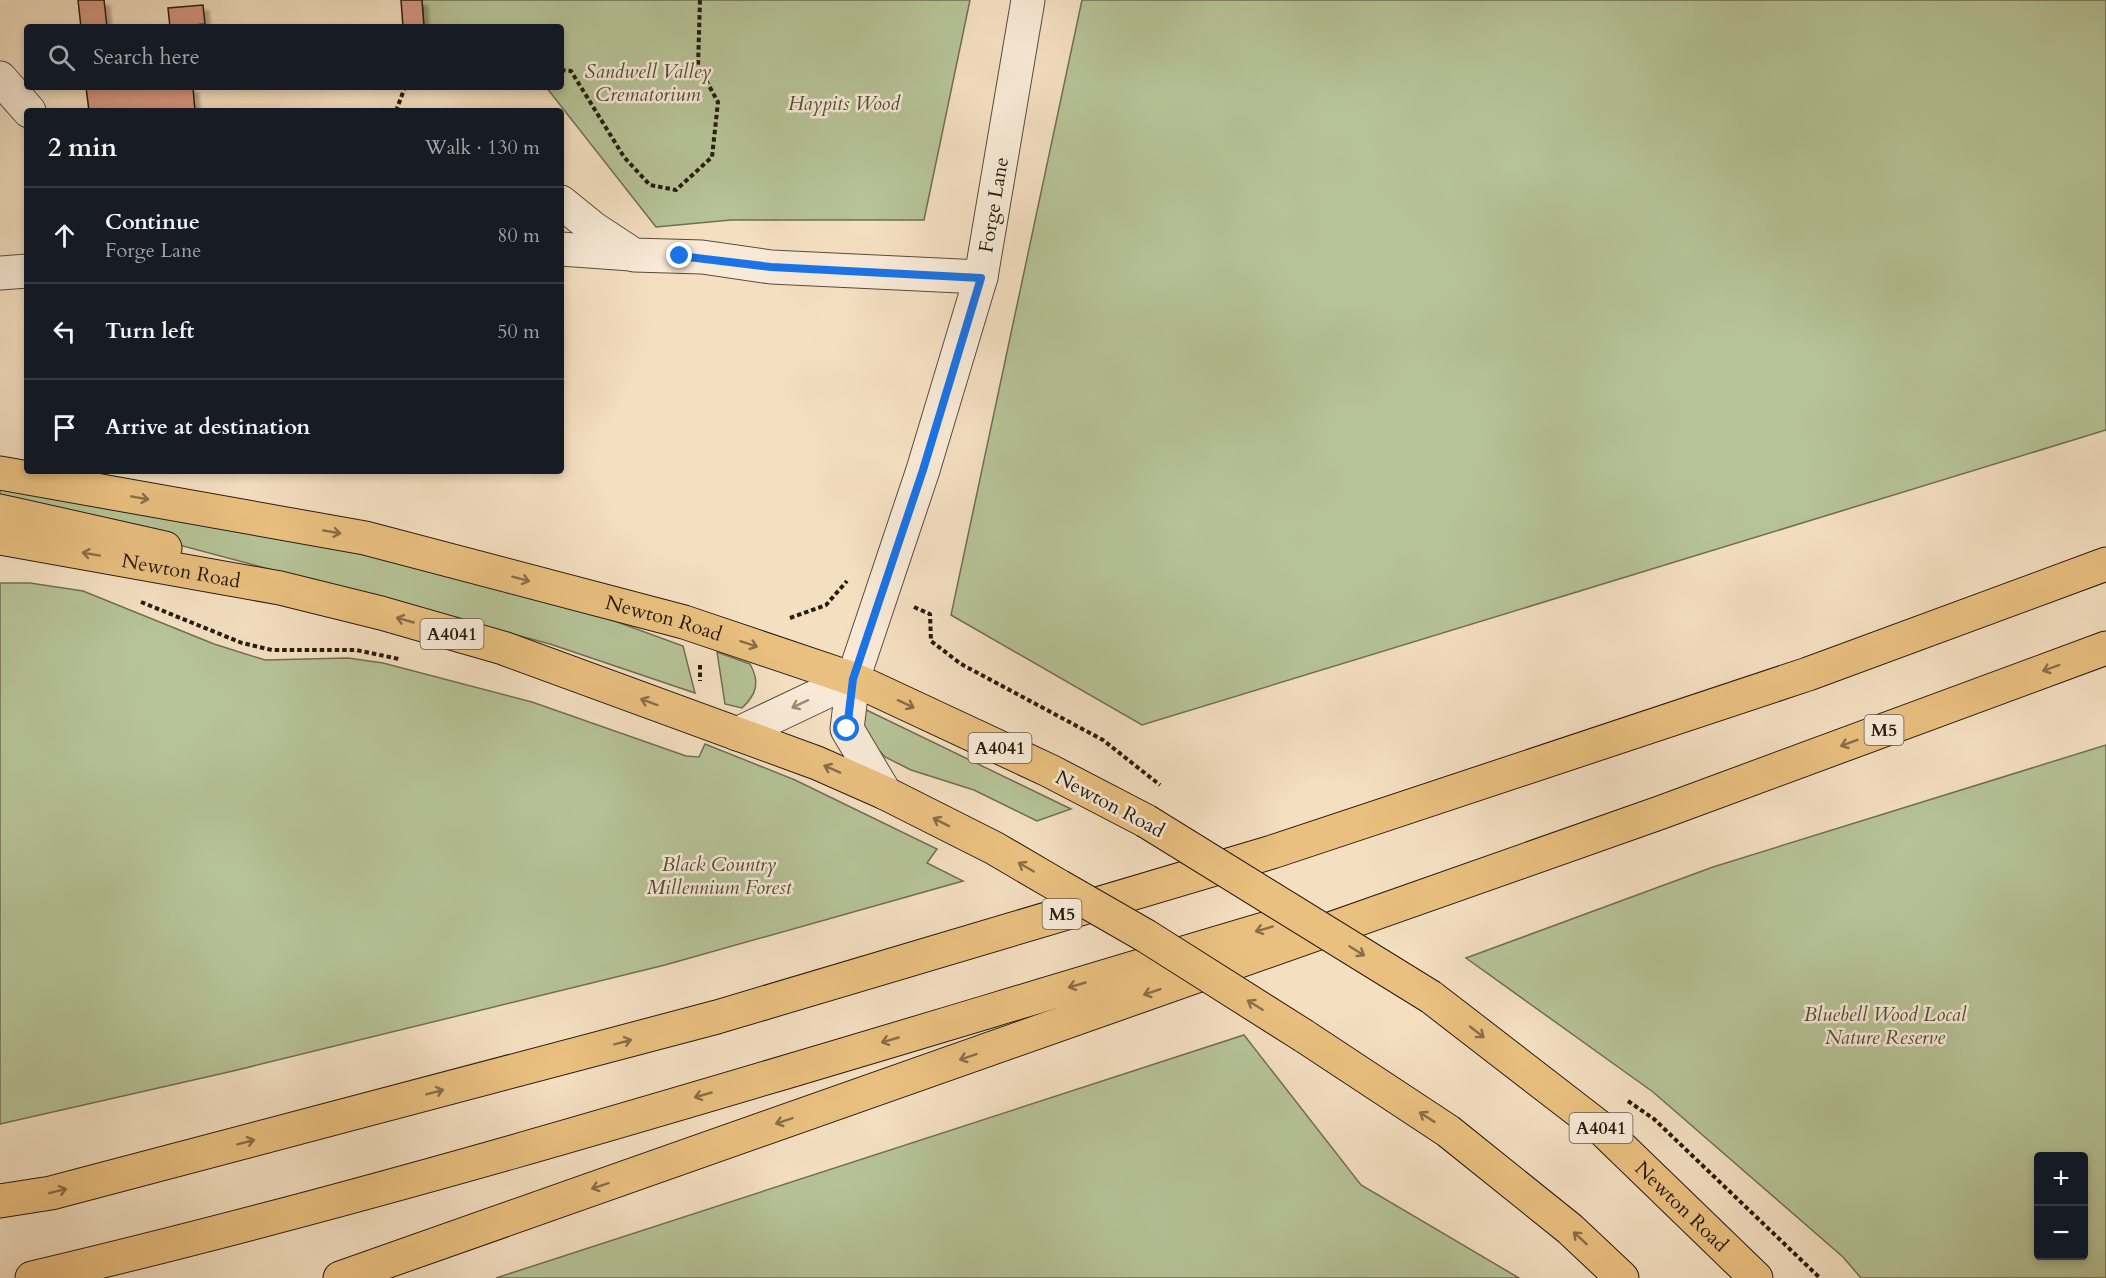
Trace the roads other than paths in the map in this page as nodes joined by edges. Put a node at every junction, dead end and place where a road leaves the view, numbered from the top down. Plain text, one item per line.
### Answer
1 (1028, 0) edge
2 (0, 78) edge
3 (25, 108) edge
4 (564, 204) edge
5 (564, 249) edge
6 (634, 255) junction
7 (24, 272) edge
8 (0, 273) edge
9 (981, 278) junction
10 (0, 473) edge
11 (0, 511) edge
12 (0, 538) edge
13 (2106, 564) edge
14 (280, 588) junction
15 (2106, 648) edge
16 (853, 679) junction
17 (737, 734) junction
18 (885, 793) junction
19 (1662, 812) junction
20 (0, 1201) edge
21 (32, 1278) edge
22 (340, 1278) edge
23 (1622, 1278) edge
24 (1756, 1278) edge

1 - 9 street, Forge Lane
2 - 3 street
4 - 6 street
5 - 6 street
6 - 9 street
7 - 8 street
9 - 16 street, Forge Lane
10 -> 16 highway, Newton Road / A4041
11 - 14 highway
14 -> 12 highway, Newton Road / A4041
20 -> 13 highway, M5
17 -> 14 highway, Newton Road / A4041
15 -> 19 highway, M5
16 -> 17 street
16 - 18 street, Forge Lane
16 -> 24 highway, Newton Road / A4041, bridge
18 -> 17 highway, Newton Road / A4041
23 -> 18 highway, Newton Road / A4041, bridge
19 -> 21 highway, M5
19 -> 22 highway, M5

